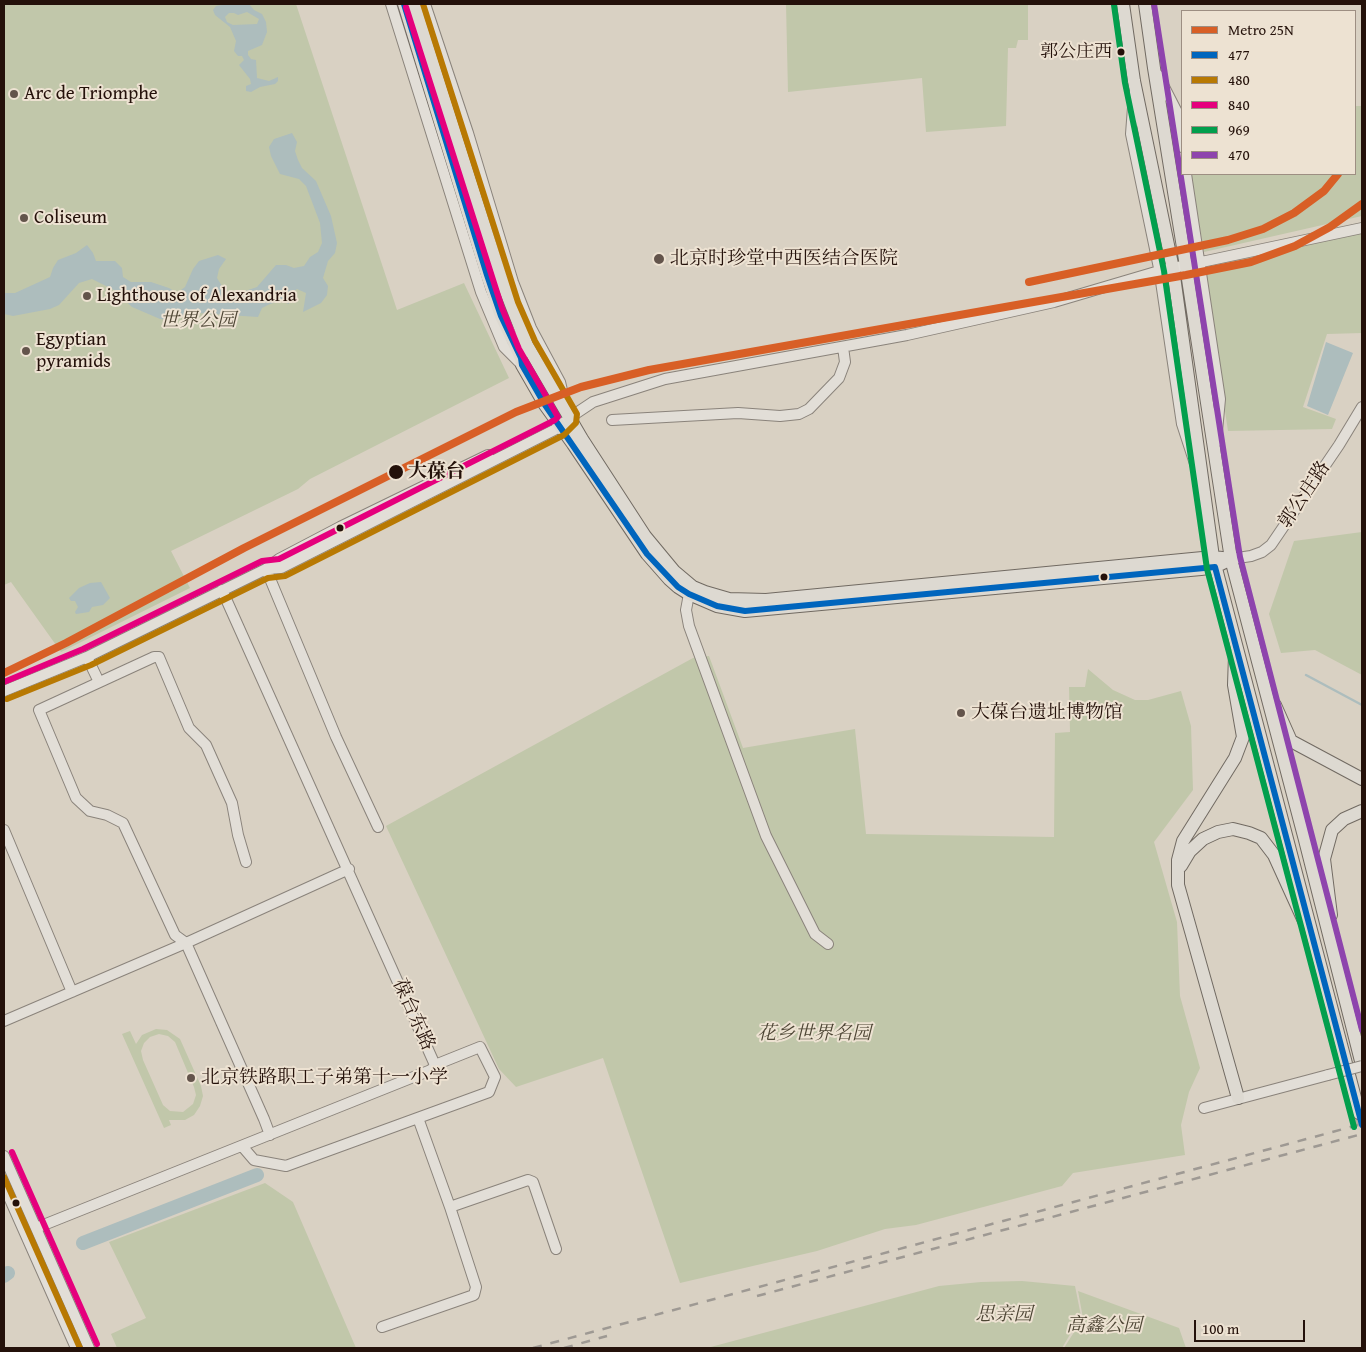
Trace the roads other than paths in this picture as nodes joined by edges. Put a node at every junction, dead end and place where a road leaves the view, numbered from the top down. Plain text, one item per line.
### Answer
1 (391, 4) edge
2 (404, 4) edge
3 (414, 4) edge
4 (425, 4) edge
5 (1123, 4) edge
6 (1145, 4) edge
7 (1154, 68) junction
8 (1134, 81) junction
9 (1181, 139) edge
10 (1186, 175) edge
11 (1362, 228) edge
12 (1199, 263) junction
13 (1186, 266) junction
14 (1173, 269) junction
15 (1160, 272) junction
16 (843, 347) junction
17 (522, 365) junction
18 (1362, 407) edge
19 (612, 420) dead end
20 (562, 422) junction
21 (1215, 460) junction
22 (1204, 493) junction
23 (1231, 559) junction
24 (1214, 562) junction
25 (266, 570) junction
26 (222, 590) junction
27 (691, 590) junction
28 (1236, 643) junction
29 (87, 657) junction
30 (1260, 673) junction
31 (99, 682) junction
32 (4, 691) edge
33 (1362, 779) edge
34 (1362, 811) edge
35 (378, 826) dead end
36 (4, 830) edge
37 (246, 862) dead end
38 (349, 870) junction
39 (1178, 885) junction
40 (186, 942) junction
41 (828, 944) dead end
42 (1334, 953) junction
43 (1318, 954) junction
44 (72, 992) junction
45 (4, 1021) edge
46 (435, 1065) junction
47 (1362, 1065) edge
48 (1238, 1098) junction
49 (1204, 1108) dead end
50 (1359, 1113) dead end
51 (418, 1118) junction
52 (270, 1135) junction
53 (242, 1146) junction
54 (4, 1156) edge
55 (4, 1186) edge
56 (450, 1206) junction
57 (36, 1228) junction
58 (556, 1249) dead end
59 (382, 1327) dead end
60 (76, 1348) edge
61 (89, 1348) edge

1 - 17 street
2 - 17 main road
3 - 20 main road
4 - 20 street
5 - 8 main road
6 - 7 main road
7 - 9 street
7 - 13 main road
8 - 14 main road
8 - 15 street
10 - 12 street
11 - 12 street
12 - 13 street
12 - 21 street
13 - 14 street
13 - 21 main road
14 - 15 street
14 - 22 main road
15 - 16 street
15 - 22 street
16 - 19 street
16 - 20 street
17 - 20 main road
18 - 23 street, 郭公庄路
20 - 25 street
20 - 27 main road
21 - 23 main road
22 - 24 main road
23 - 24 main road
23 - 30 main road
24 - 27 main road
24 - 28 main road
25 - 26 street
25 - 35 street
26 - 29 street
26 - 38 street, 葆台东路
27 - 41 street
28 - 39 main road
28 - 43 main road
29 - 31 street
29 - 32 street
30 - 33 main road
30 - 42 main road
31 - 37 street
31 - 40 street
34 - 42 main road
36 - 44 street
38 - 40 street
38 - 46 street, 葆台东路
39 - 43 main road
39 - 48 main road
40 - 44 street
40 - 52 street
42 - 47 main road
43 - 50 main road
44 - 45 street
46 - 51 street
46 - 52 street, 葆台东路
47 - 48 street, bridge
48 - 49 street
51 - 53 street
51 - 56 street
52 - 53 street, 葆台东路
53 - 57 street, 葆台东路
54 - 57 street
55 - 60 street
56 - 58 street
56 - 59 street
57 - 61 street

